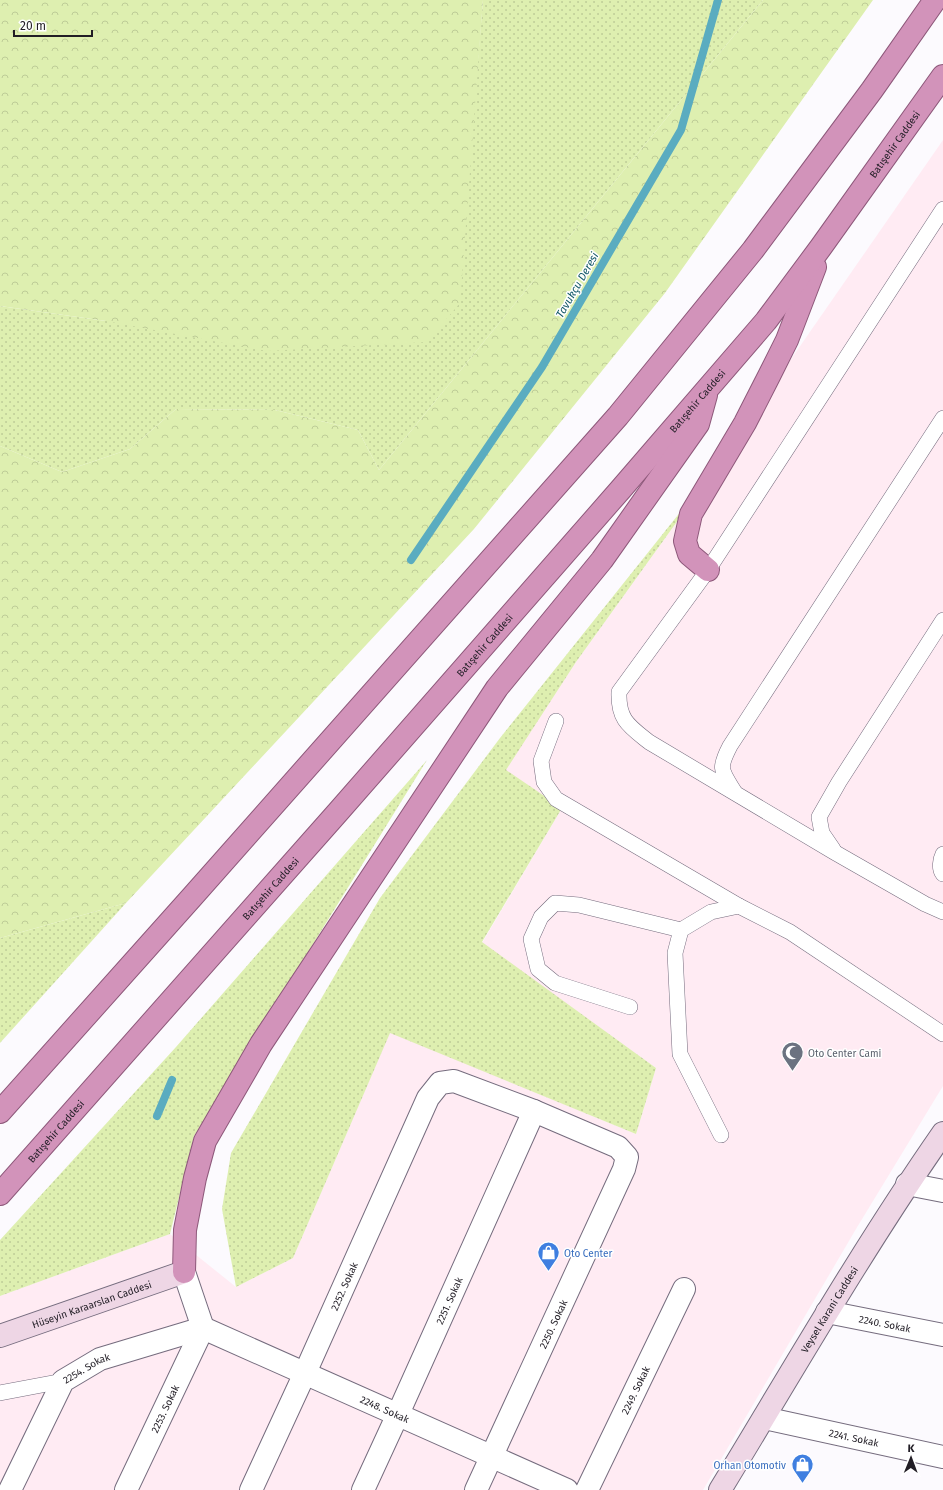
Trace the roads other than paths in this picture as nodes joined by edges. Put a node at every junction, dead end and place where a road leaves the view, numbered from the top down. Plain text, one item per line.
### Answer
1 (935, 0) edge
2 (943, 76) edge
3 (943, 209) edge
4 (821, 247) junction
5 (709, 386) junction
6 (943, 418) edge
7 (708, 570) junction
8 (943, 620) edge
9 (556, 721) dead end
10 (735, 793) junction
11 (834, 852) junction
12 (943, 854) edge
13 (943, 874) edge
14 (739, 906) junction
15 (943, 912) edge
16 (681, 930) junction
17 (630, 1007) dead end
18 (943, 1034) edge
19 (534, 1111) junction
20 (0, 1112) edge
21 (943, 1132) edge
22 (721, 1135) dead end
23 (907, 1184) junction
24 (943, 1191) edge
25 (0, 1194) edge
26 (184, 1272) junction
27 (684, 1289) dead end
28 (827, 1312) junction
29 (202, 1328) junction
30 (943, 1335) edge
31 (0, 1336) edge
32 (305, 1373) junction
33 (64, 1381) junction
34 (0, 1393) edge
35 (398, 1414) junction
36 (764, 1418) junction
37 (491, 1457) junction
38 (943, 1457) edge
39 (10, 1490) edge
40 (126, 1490) edge
41 (251, 1490) edge
42 (363, 1490) edge
43 (476, 1490) edge
44 (567, 1490) edge
45 (587, 1490) edge
46 (720, 1490) edge

1 - 20 highway
2 - 4 highway, Batışehir Caddesi
3 - 7 lane
4 - 5 highway, Batışehir Caddesi
4 - 7 highway
5 - 25 highway, Batışehir Caddesi
5 - 26 highway
6 - 10 lane
7 - 10 lane
8 - 11 lane
9 - 14 lane
10 - 11 lane
11 - 15 lane
12 - 13 lane
14 - 16 lane
14 - 18 lane
16 - 17 lane
16 - 22 lane
19 - 32 street, 2252. Sokak
19 - 35 street, 2251. Sokak
19 - 37 street, 2250. Sokak
21 - 23 main road, Veysel Karani Caddesi
23 - 24 street
23 - 28 main road, Veysel Karani Caddesi
26 - 29 street
26 - 31 main road, Hüseyin Karaarslan Caddesi
27 - 45 street, 2249. Sokak
28 - 30 street, 2240. Sokak
28 - 36 main road, Veysel Karani Caddesi
29 - 32 street, 2248. Sokak
29 - 33 street, 2254. Sokak
29 - 40 street, 2253. Sokak
32 - 35 street, 2248. Sokak
32 - 41 street, 2252. Sokak
33 - 34 lane
33 - 39 street, 2254. Sokak
35 - 37 street, 2248. Sokak
35 - 42 street, 2251. Sokak
36 - 38 street, 2241. Sokak
36 - 46 main road, Veysel Karani Caddesi
37 - 43 street, 2250. Sokak
37 - 44 street, 2248. Sokak

